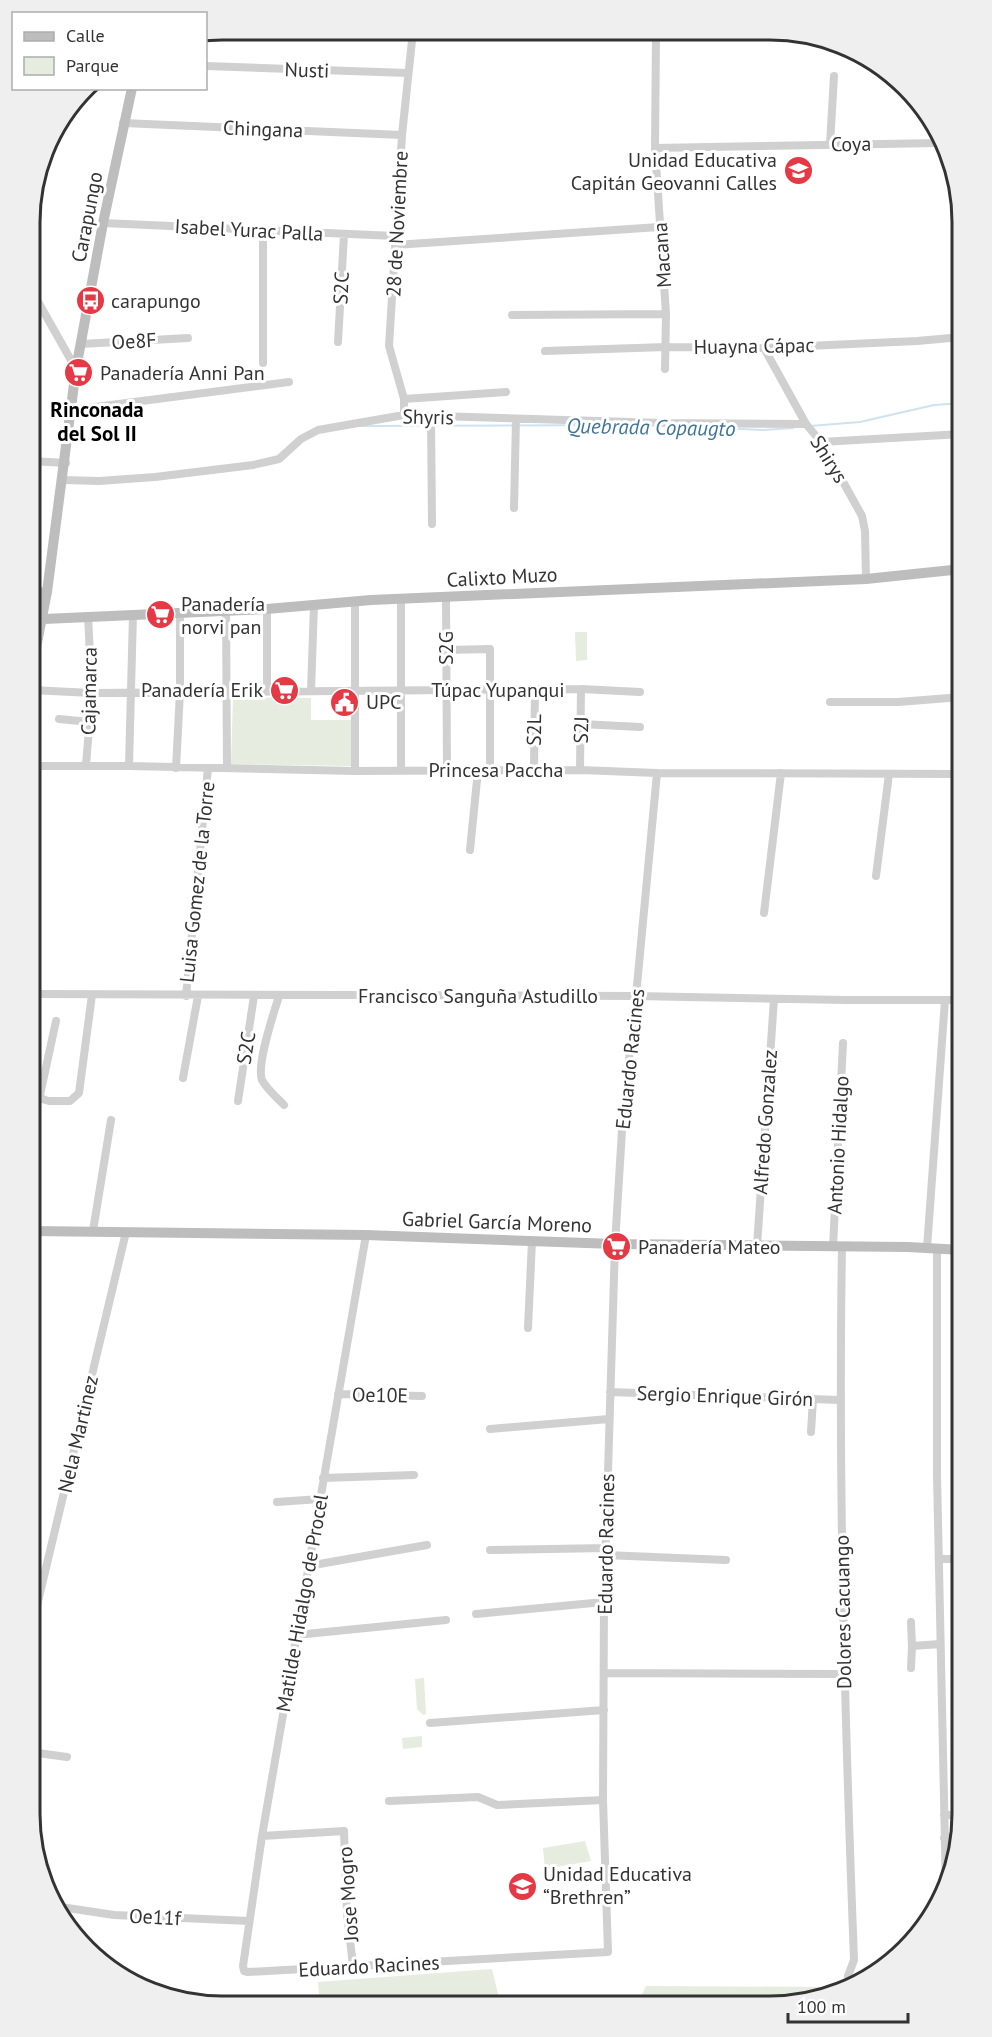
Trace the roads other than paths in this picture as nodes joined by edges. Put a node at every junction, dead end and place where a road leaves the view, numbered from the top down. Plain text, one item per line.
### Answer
1 (412, 41) edge
2 (656, 41) edge
3 (207, 66) edge
4 (408, 74) junction
5 (834, 75) dead end
6 (131, 90) edge
7 (123, 123) junction
8 (402, 135) junction
9 (933, 142) edge
10 (830, 144) junction
11 (655, 148) junction
12 (103, 223) junction
13 (659, 226) junction
14 (263, 231) junction
15 (344, 234) junction
16 (395, 241) junction
17 (41, 304) edge
18 (666, 314) junction
19 (512, 315) dead end
20 (188, 338) dead end
21 (952, 338) edge
22 (338, 342) dead end
23 (81, 344) junction
24 (666, 347) junction
25 (764, 348) junction
26 (545, 351) dead end
27 (263, 363) dead end
28 (76, 369) junction
29 (665, 369) dead end
30 (289, 382) dead end
31 (506, 392) dead end
32 (404, 399) junction
33 (72, 410) junction
34 (404, 415) junction
35 (431, 417) junction
36 (516, 419) junction
37 (806, 424) junction
38 (952, 435) edge
39 (821, 442) junction
40 (41, 462) edge
41 (66, 463) junction
42 (63, 480) junction
43 (514, 508) dead end
44 (432, 524) dead end
45 (952, 571) edge
46 (866, 579) junction
47 (41, 592) edge
48 (48, 592) junction
49 (446, 597) junction
50 (400, 600) junction
51 (355, 602) junction
52 (314, 605) junction
53 (267, 609) junction
54 (226, 610) junction
55 (180, 612) junction
56 (133, 614) junction
57 (88, 616) junction
58 (44, 619) junction
59 (41, 631) edge
60 (446, 650) junction
61 (535, 689) junction
62 (581, 689) junction
63 (41, 690) edge
64 (399, 690) junction
65 (446, 690) junction
66 (490, 690) junction
67 (267, 691) junction
68 (311, 691) junction
69 (354, 691) junction
70 (132, 692) junction
71 (180, 692) junction
72 (228, 692) junction
73 (640, 692) dead end
74 (92, 693) junction
75 (952, 698) edge
76 (830, 702) dead end
77 (59, 719) dead end
78 (90, 722) junction
79 (581, 724) junction
80 (640, 727) dead end
81 (86, 765) junction
82 (41, 766) edge
83 (129, 766) junction
84 (176, 768) junction
85 (208, 768) junction
86 (227, 768) junction
87 (401, 770) junction
88 (478, 770) junction
89 (490, 770) junction
90 (580, 770) junction
91 (355, 771) junction
92 (447, 771) junction
93 (534, 771) junction
94 (657, 773) junction
95 (781, 773) junction
96 (889, 774) junction
97 (952, 774) edge
98 (470, 850) dead end
99 (876, 876) dead end
100 (764, 913) dead end
101 (41, 994) edge
102 (92, 995) junction
103 (186, 996) junction
104 (198, 996) junction
105 (254, 996) junction
106 (279, 996) junction
107 (636, 996) junction
108 (774, 999) junction
109 (945, 1000) junction
110 (952, 1000) edge
111 (56, 1021) dead end
112 (843, 1044) dead end
113 (183, 1078) dead end
114 (41, 1090) edge
115 (41, 1097) edge
116 (238, 1101) dead end
117 (284, 1105) dead end
118 (111, 1120) dead end
119 (41, 1231) edge
120 (93, 1231) junction
121 (126, 1232) junction
122 (366, 1235) junction
123 (532, 1241) junction
124 (615, 1244) junction
125 (757, 1246) junction
126 (838, 1247) junction
127 (932, 1249) junction
128 (951, 1250) edge
129 (528, 1328) dead end
130 (610, 1392) junction
131 (338, 1394) junction
132 (422, 1396) dead end
133 (813, 1399) junction
134 (839, 1400) junction
135 (609, 1419) junction
136 (490, 1429) dead end
137 (811, 1432) dead end
138 (414, 1474) dead end
139 (323, 1478) junction
140 (320, 1498) junction
141 (277, 1502) dead end
142 (427, 1545) dead end
143 (490, 1550) dead end
144 (606, 1551) junction
145 (939, 1559) junction
146 (951, 1559) edge
147 (726, 1560) dead end
148 (308, 1566) junction
149 (41, 1589) edge
150 (604, 1602) junction
151 (476, 1614) dead end
152 (446, 1620) dead end
153 (911, 1622) dead end
154 (296, 1635) junction
155 (940, 1644) junction
156 (912, 1646) junction
157 (911, 1668) dead end
158 (604, 1673) junction
159 (844, 1674) junction
160 (604, 1710) junction
161 (430, 1723) dead end
162 (41, 1753) edge
163 (68, 1757) dead end
164 (603, 1800) junction
165 (389, 1802) dead end
166 (944, 1815) junction
167 (951, 1815) edge
168 (262, 1836) junction
169 (945, 1838) junction
170 (950, 1838) edge
171 (945, 1861) edge
172 (66, 1908) edge
173 (249, 1921) junction
174 (353, 1966) junction
175 (244, 1971) joint
176 (848, 1976) dead end

1 - 4 street, 28 de Noviembre
2 - 11 street, Macana
3 - 4 street, Nusti
4 - 8 street, 28 de Noviembre
5 - 10 street
6 - 7 street, Carapungo
7 - 8 street, Chingana
7 - 12 street, Carapungo
8 - 16 street, 28 de Noviembre
9 - 10 street, Coya
10 - 11 street, Coya
11 - 13 street, Macana
12 - 14 street, Isabel Yurac Palla
12 - 23 street, Carapungo
13 - 16 street, Isabel Yurac Palla
13 - 18 street, Macana
14 - 15 street, Isabel Yurac Palla
14 - 27 street
15 - 16 street, Isabel Yurac Palla
15 - 22 street, S2C
16 - 32 street, 28 de Noviembre
17 - 28 street
18 - 19 street
18 - 24 street, Macana
20 - 23 street, Oe8F
21 - 25 street, Huayna Cápac
23 - 28 street, Carapungo
24 - 25 street, Huayna Cápac
24 - 26 street, Huayna Cápac
24 - 29 street, Macana
25 - 37 street, Shirys
28 - 33 street, Carapungo
30 - 33 street
31 - 32 street
32 - 34 street, 28 de Noviembre
33 - 41 street, Carapungo
34 - 35 street, Shyris
34 - 42 street, Shyris
35 - 36 street, Shyris
35 - 44 street
36 - 37 street, Shyris
36 - 43 street
37 - 39 street, Shirys
38 - 39 street
39 - 46 street, Shirys
40 - 41 street
41 - 42 street, Carapungo
42 - 48 street, Carapungo
45 - 46 street, Calixto Muzo
46 - 49 street, Calixto Muzo
47 - 48 street
48 - 58 street, Carapungo
49 - 50 street, Calixto Muzo
49 - 60 street, S2G
50 - 51 street, Calixto Muzo
50 - 64 street
51 - 52 street, Calixto Muzo
51 - 69 street
52 - 53 street, Calixto Muzo
52 - 68 street
53 - 54 street, Calixto Muzo
53 - 67 street
54 - 55 street, Calixto Muzo
54 - 72 street
55 - 56 street, Calixto Muzo
55 - 71 street
56 - 57 street, Calixto Muzo
56 - 70 street
57 - 58 street, Calixto Muzo
57 - 74 street, Cajamarca
58 - 59 street, Carapungo
60 - 65 street, S2G
60 - 66 street
61 - 62 street, Túpac Yupanqui
61 - 66 street, Túpac Yupanqui
61 - 93 street, S2L
62 - 73 street, Túpac Yupanqui
62 - 79 street, S2J
63 - 74 street, Túpac Yupanqui
64 - 65 street, Túpac Yupanqui
64 - 69 street, Túpac Yupanqui
64 - 87 street
65 - 66 street, Túpac Yupanqui
65 - 92 street, S2G
66 - 89 street
67 - 68 street, Túpac Yupanqui
67 - 72 street, Túpac Yupanqui
68 - 69 street, Túpac Yupanqui
69 - 91 street
70 - 71 street, Túpac Yupanqui
70 - 74 street, Túpac Yupanqui
70 - 83 street
71 - 72 street, Túpac Yupanqui
71 - 84 street
72 - 86 street
74 - 78 street, Cajamarca
75 - 76 street
77 - 78 street
78 - 81 street, Cajamarca
79 - 80 street
79 - 90 street, S2J
81 - 82 street, Princesa Paccha
81 - 83 street, Princesa Paccha
83 - 84 street, Princesa Paccha
84 - 85 street, Princesa Paccha
85 - 86 street, Princesa Paccha
85 - 103 street, Luisa Gomez de la Torre
86 - 91 street, Princesa Paccha
87 - 91 street, Princesa Paccha
87 - 92 street, Princesa Paccha
88 - 89 street, Princesa Paccha
88 - 92 street, Princesa Paccha
88 - 98 street
89 - 93 street, Princesa Paccha
90 - 93 street, Princesa Paccha
90 - 94 street, Princesa Paccha
94 - 95 street, Princesa Paccha
94 - 107 street, Eduardo Racines
95 - 96 street, Princesa Paccha
95 - 100 street
96 - 97 street, Princesa Paccha
96 - 99 street
101 - 102 street, Francisco Sanguña Astudillo
102 - 103 street, Francisco Sanguña Astudillo
102 - 115 street
103 - 104 street, Francisco Sanguña Astudillo
104 - 105 street, Francisco Sanguña Astudillo
104 - 113 street
105 - 106 street, Francisco Sanguña Astudillo
105 - 116 street, S2C
106 - 107 street, Francisco Sanguña Astudillo
106 - 117 street
107 - 108 street, Francisco Sanguña Astudillo
107 - 124 street, Eduardo Racines
108 - 109 street, Francisco Sanguña Astudillo
108 - 125 street, Alfredo Gonzalez
109 - 110 street, Francisco Sanguña Astudillo
109 - 127 street
111 - 114 street
112 - 126 street, Antonio Hidalgo
118 - 120 street
119 - 120 street, Gabriel García Moreno
120 - 121 street, Gabriel García Moreno
121 - 122 street, Gabriel García Moreno
121 - 149 street, Nela Martinez
122 - 123 street, Gabriel García Moreno
122 - 131 street, Matilde Hidalgo de Procel
123 - 124 street, Gabriel García Moreno
123 - 129 street
124 - 125 street, Gabriel García Moreno
124 - 130 street, Eduardo Racines
125 - 126 street, Gabriel García Moreno
126 - 127 street, Gabriel García Moreno
126 - 134 street, Dolores Cacuango
127 - 128 street, Gabriel García Moreno
127 - 145 street
130 - 133 street, Sergio Enrique Girón
130 - 135 street, Eduardo Racines
131 - 132 street, Oe10E
131 - 139 street, Matilde Hidalgo de Procel
133 - 134 street, Sergio Enrique Girón
133 - 137 street
134 - 159 street, Dolores Cacuango
135 - 136 street
135 - 144 street, Eduardo Racines
138 - 139 street
139 - 140 street, Matilde Hidalgo de Procel
140 - 141 street
140 - 148 street, Matilde Hidalgo de Procel
142 - 148 street
143 - 144 street
144 - 147 street
144 - 150 street, Eduardo Racines
145 - 146 street
145 - 155 street
148 - 154 street, Matilde Hidalgo de Procel
150 - 151 street
150 - 158 street, Eduardo Racines
152 - 154 street
153 - 156 street
154 - 168 street, Matilde Hidalgo de Procel
155 - 156 street
155 - 166 street
156 - 157 street
158 - 159 street
158 - 160 street, Eduardo Racines
159 - 176 street, Dolores Cacuango
160 - 161 street
160 - 164 street, Eduardo Racines
162 - 163 street
164 - 165 street
164 - 174 street, Eduardo Racines
166 - 167 street
166 - 169 street
168 - 173 street, Matilde Hidalgo de Procel
168 - 174 street, Jose Mogro
169 - 170 street
169 - 171 street
172 - 173 street, Oe11f
173 - 175 street, Matilde Hidalgo de Procel
174 - 175 street, Eduardo Racines

